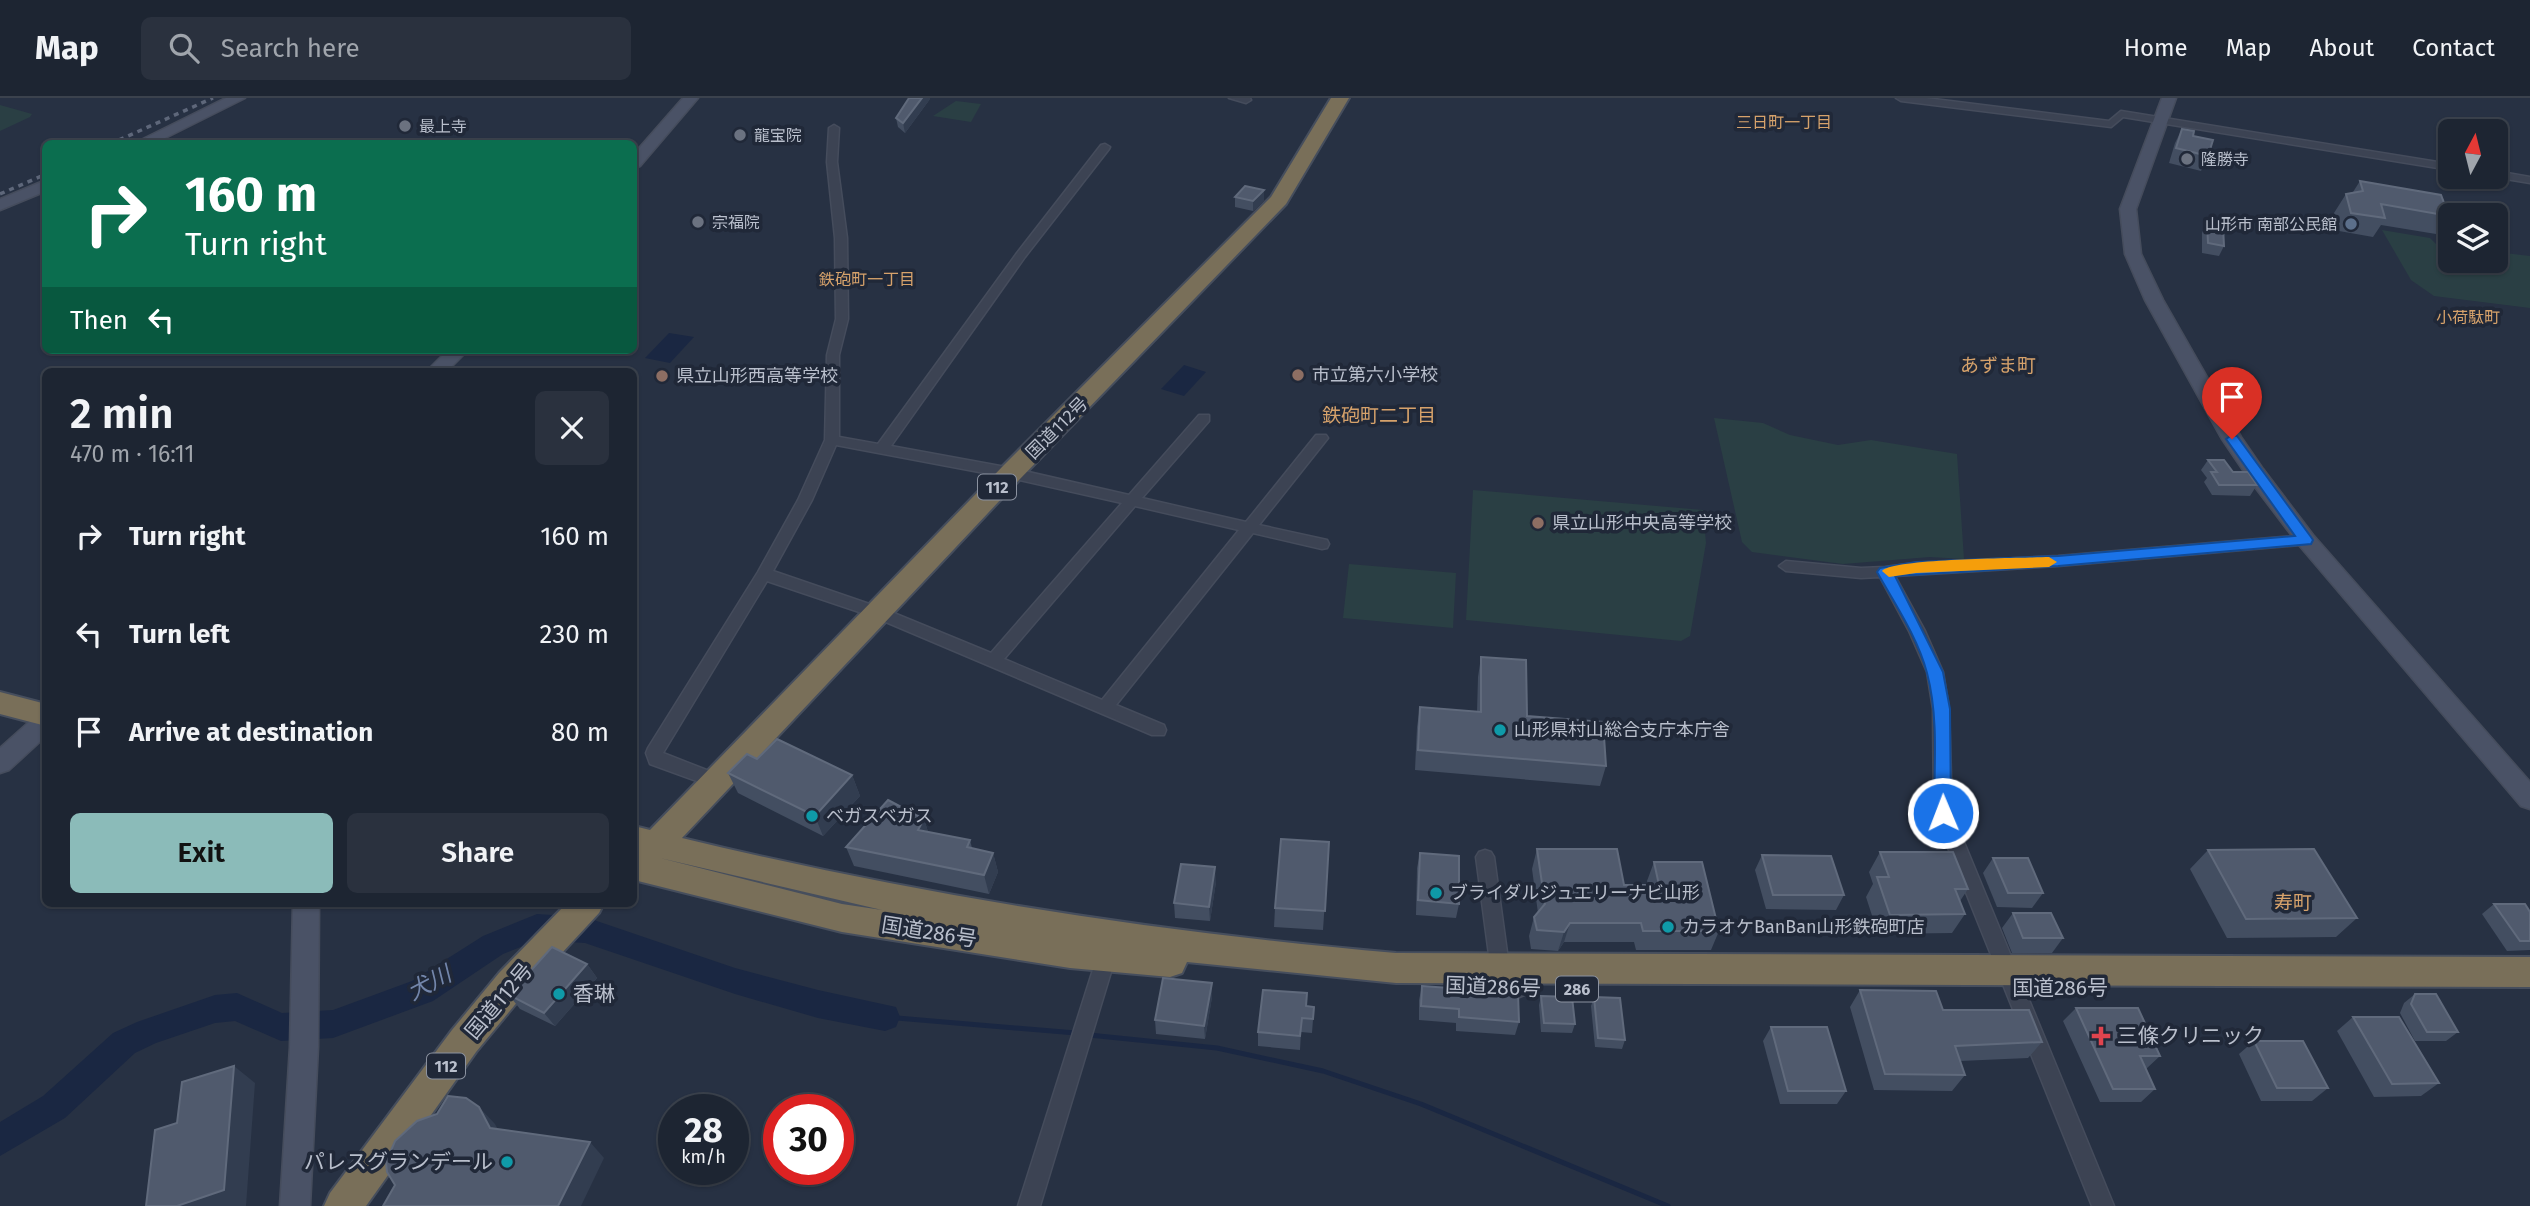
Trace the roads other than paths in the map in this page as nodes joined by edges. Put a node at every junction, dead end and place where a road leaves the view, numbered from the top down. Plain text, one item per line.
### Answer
1 (238, 98) edge
2 (691, 98) edge
3 (1234, 98) edge
4 (1340, 98) edge
5 (1901, 98) edge
6 (2169, 98) edge
7 (1246, 100) edge
8 (2163, 120) junction
9 (834, 128) dead end
10 (149, 140) edge
11 (1105, 146) dead end
12 (637, 160) edge
13 (2438, 165) edge
14 (2508, 176) edge
15 (2530, 180) edge
16 (42, 188) edge
17 (0, 205) edge
18 (455, 354) edge
19 (439, 368) edge
20 (1204, 418) dead end
21 (1321, 438) dead end
22 (832, 440) junction
23 (882, 449) junction
24 (1010, 473) junction
25 (1134, 501) junction
26 (1248, 529) junction
27 (2306, 540) junction
28 (1322, 544) dead end
29 (1786, 566) dead end
30 (1885, 572) junction
31 (764, 574) junction
32 (879, 613) junction
33 (994, 660) junction
34 (0, 689) edge
35 (42, 700) edge
36 (0, 703) edge
37 (1105, 707) junction
38 (42, 714) edge
39 (42, 725) edge
40 (1158, 730) dead end
41 (0, 763) edge
42 (716, 781) junction
43 (2530, 799) edge
44 (639, 853) edge
45 (1485, 858) dead end
46 (306, 907) edge
47 (584, 907) edge
48 (1116, 948) junction
49 (2530, 972) edge
50 (1508, 980) junction
51 (2010, 980) junction
52 (2530, 988) edge
53 (295, 1206) edge
54 (343, 1206) edge
55 (1029, 1206) edge
56 (2103, 1206) edge

1 - 10 street
2 - 12 street
3 - 7 street
4 - 24 highway, 国道112号 / 112
5 - 8 street
6 - 8 street
8 - 13 street
8 - 27 street
9 - 22 street
11 - 23 street
14 - 15 street
16 - 17 street
18 - 19 street
20 - 25 street
21 - 26 street
22 - 23 street
22 - 31 street
23 - 24 street
24 - 25 street
24 - 32 highway, 国道112号 / 112
25 - 26 street
25 - 33 street
26 - 28 street
26 - 37 street
27 - 30 street
27 - 43 street
29 - 30 street
30 - 51 street
31 - 32 street
31 - 42 street
32 - 33 street
32 - 42 highway, 国道112号 / 112
33 - 37 street
34 - 35 highway
36 - 38 highway
37 - 40 street
39 - 41 street
42 - 44 highway, 国道112号 / 112
44 - 48 highway, 国道286号 / 286
45 - 50 street
46 - 53 street
47 - 54 highway, 国道112号 / 112
48 - 50 highway, 国道286号 / 286
48 - 55 street
49 - 51 highway, 国道286号 / 286
50 - 51 highway, 国道286号 / 286
51 - 52 highway, 国道286号 / 286
51 - 56 street

